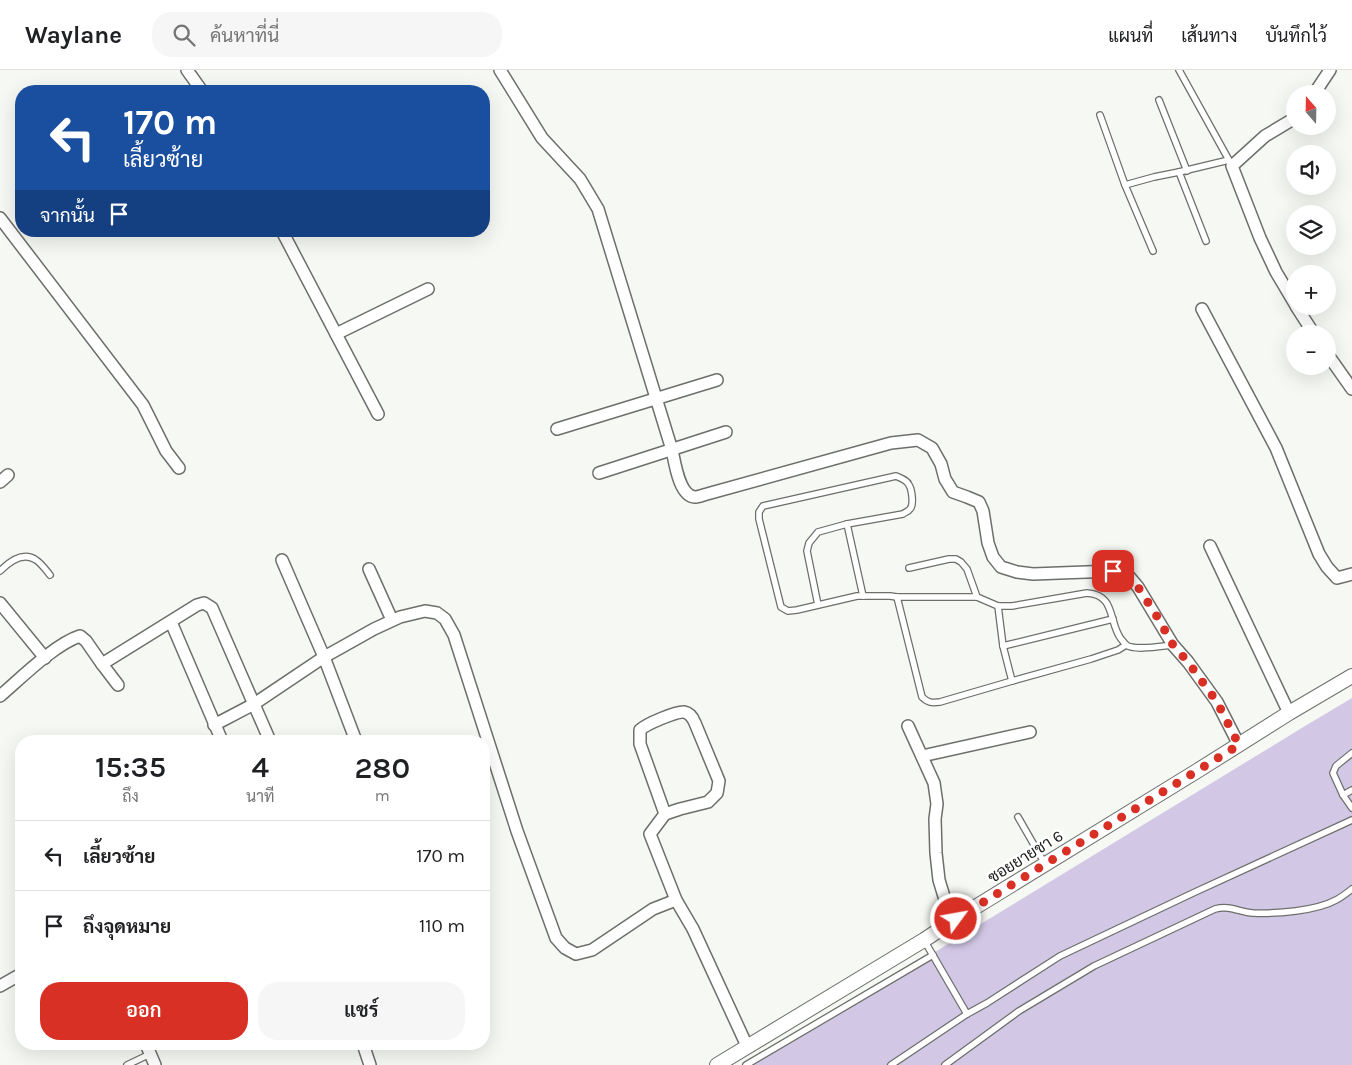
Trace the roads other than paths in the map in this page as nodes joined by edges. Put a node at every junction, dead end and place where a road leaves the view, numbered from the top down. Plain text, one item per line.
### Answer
1 (187, 70) edge
2 (500, 70) edge
3 (1179, 70) edge
4 (1330, 70) edge
5 (198, 85) edge
6 (1320, 85) edge
7 (1158, 100) dead end
8 (1100, 115) dead end
9 (1286, 123) edge
10 (1230, 163) junction
11 (1187, 171) junction
12 (1179, 172) junction
13 (1125, 186) junction
14 (0, 218) edge
15 (285, 237) edge
16 (1206, 241) dead end
17 (1153, 251) dead end
18 (1286, 288) edge
19 (428, 289) dead end
20 (1202, 309) dead end
21 (336, 334) junction
22 (1336, 366) edge
23 (717, 380) dead end
24 (1352, 389) edge
25 (656, 399) junction
26 (378, 414) dead end
27 (557, 429) dead end
28 (726, 432) dead end
29 (672, 450) junction
30 (179, 468) dead end
31 (599, 473) dead end
32 (847, 524) junction
33 (1210, 546) dead end
34 (282, 560) dead end
35 (909, 568) dead end
36 (369, 569) dead end
37 (0, 571) edge
38 (1352, 574) edge
39 (50, 575) dead end
40 (863, 596) junction
41 (897, 597) junction
42 (977, 597) junction
43 (0, 603) edge
44 (818, 605) junction
45 (998, 606) junction
46 (1113, 619) junction
47 (392, 620) junction
48 (171, 622) junction
49 (1126, 645) junction
50 (1173, 645) junction
51 (1003, 646) junction
52 (324, 657) junction
53 (45, 658) junction
54 (102, 664) junction
55 (1352, 676) edge
56 (1012, 681) junction
57 (118, 685) dead end
58 (0, 696) edge
59 (254, 704) junction
60 (1289, 713) junction
61 (214, 725) junction
62 (908, 726) dead end
63 (1030, 732) dead end
64 (219, 735) edge
65 (267, 735) edge
66 (354, 735) edge
67 (486, 735) edge
68 (1239, 745) junction
69 (490, 747) edge
70 (1352, 753) edge
71 (922, 756) junction
72 (1352, 790) edge
73 (1343, 795) junction
74 (1352, 808) edge
75 (665, 814) junction
76 (1018, 817) dead end
77 (1352, 820) edge
78 (1045, 864) junction
79 (1352, 889) edge
80 (676, 900) junction
81 (956, 919) junction
82 (924, 940) junction
83 (933, 955) junction
84 (15, 977) edge
85 (0, 986) edge
86 (967, 1014) junction
87 (747, 1046) junction
88 (147, 1050) edge
89 (148, 1050) edge
90 (364, 1050) edge
91 (127, 1065) edge
92 (155, 1065) edge
93 (370, 1065) edge
94 (716, 1065) edge
95 (746, 1065) edge
96 (891, 1065) edge
97 (945, 1065) edge

1 - 5 street
2 - 25 street
3 - 10 lane
4 - 6 street
7 - 11 lane
8 - 13 lane
9 - 10 street
10 - 11 lane
10 - 18 street
11 - 12 lane
12 - 13 lane
12 - 16 lane
13 - 17 lane
14 - 30 street
15 - 21 street
19 - 21 street
20 - 38 street
21 - 26 street
22 - 24 street
23 - 25 street
25 - 27 street
25 - 29 street
28 - 29 street
29 - 31 street
29 - 50 street
32 - 40 lane
32 - 44 lane
32 - 44 lane
33 - 60 street
34 - 52 street
35 - 42 lane
36 - 47 street
37 - 39 lane
40 - 41 lane
40 - 44 lane
41 - 42 lane
41 - 56 lane
42 - 45 lane
43 - 53 street
45 - 46 lane
45 - 51 lane
46 - 49 lane
46 - 51 lane
47 - 52 street
47 - 67 street
48 - 54 street
48 - 59 street
48 - 61 street
49 - 50 lane
49 - 56 lane
50 - 68 street
51 - 56 lane
52 - 59 street
52 - 66 street
53 - 54 street
53 - 58 street
54 - 57 street
55 - 60 street, ซอยยายชา 6
59 - 61 street
59 - 65 street
60 - 68 street, ซอยยายชา 6
61 - 64 street
62 - 71 street
63 - 71 street
68 - 78 street, ซอยยายชา 6
69 - 80 street
70 - 73 lane
71 - 81 street
72 - 73 lane
73 - 74 lane
75 - 75 street
75 - 80 street
76 - 78 lane
77 - 86 lane
78 - 81 street, ซอยยายชา 6
79 - 97 lane
80 - 87 street
81 - 82 street, ซอยยายชา 6
82 - 83 lane
82 - 87 street, ซอยยายชา 6
83 - 86 lane
83 - 95 lane
84 - 85 street
86 - 96 lane
87 - 94 street, ซอยยายชา 6
88 - 91 lane
89 - 92 street
90 - 93 street

